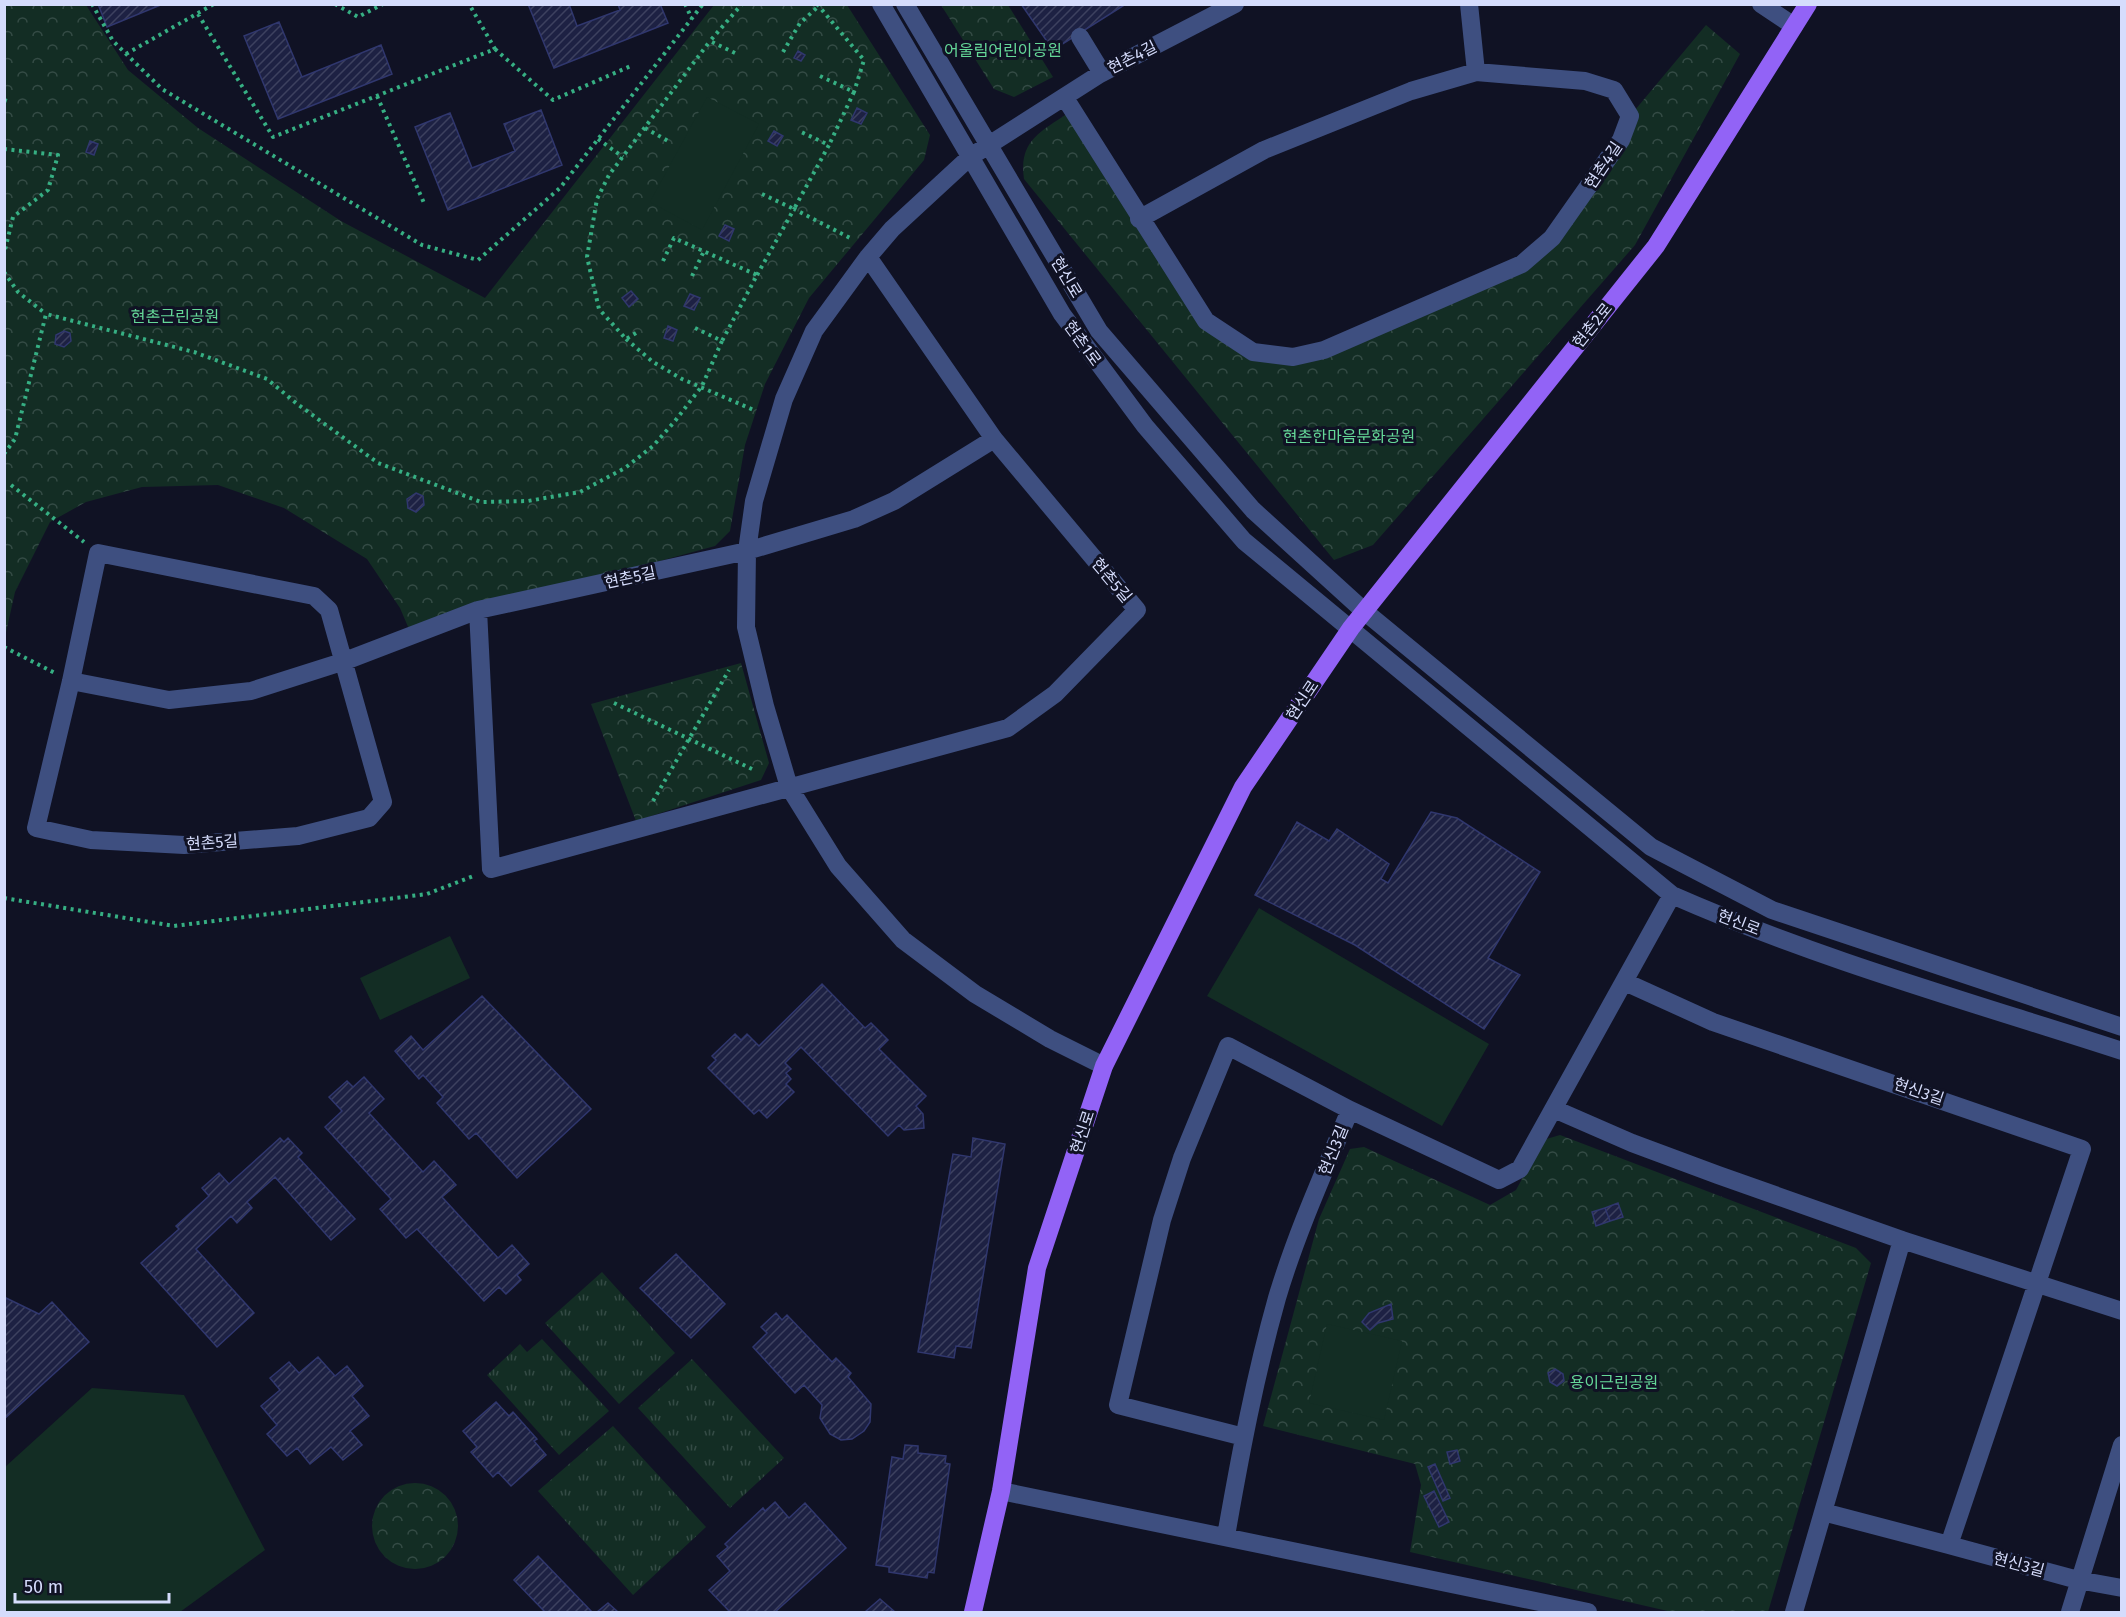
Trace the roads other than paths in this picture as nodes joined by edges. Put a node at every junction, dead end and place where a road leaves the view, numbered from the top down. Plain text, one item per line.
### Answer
1 (881, 4) edge
2 (905, 4) edge
3 (1235, 4) edge
4 (1469, 4) edge
5 (1761, 4) edge
6 (1808, 4) edge
7 (1794, 26) junction
8 (1080, 37) dead end
9 (1476, 72) junction
10 (1102, 73) junction
11 (1065, 99) junction
12 (990, 145) junction
13 (970, 157) junction
14 (1139, 219) junction
15 (868, 256) junction
16 (994, 440) junction
17 (747, 551) junction
18 (478, 610) junction
19 (1364, 611) junction
20 (1351, 628) junction
21 (345, 661) junction
22 (71, 681) junction
23 (789, 787) junction
24 (1672, 895) junction
25 (1625, 982) junction
26 (2121, 1027) edge
27 (2121, 1051) edge
28 (1104, 1066) junction
29 (1554, 1109) junction
30 (1350, 1110) junction
31 (1902, 1240) junction
32 (2037, 1282) junction
33 (2121, 1311) edge
34 (1244, 1437) junction
35 (2121, 1445) edge
36 (1001, 1491) junction
37 (1823, 1512) junction
38 (1226, 1536) junction
39 (1949, 1545) junction
40 (2078, 1580) junction
41 (2121, 1588) edge
42 (1521, 1606) edge
43 (973, 1612) edge
44 (1588, 1612) edge
45 (1794, 1612) edge
46 (2070, 1612) edge

1 - 13 street, 현촌1로
2 - 12 street, 현신로
3 - 10 street, 현촌4길
4 - 9 street
5 - 7 street
6 - 7 main road, 현촌2로
7 - 19 main road, 현촌2로
8 - 10 street
9 - 14 street, 현촌4길
9 - 14 street, 현촌4길
10 - 11 street, 현촌4길
11 - 12 street, 현촌4길
11 - 14 street, 현촌4길
12 - 13 street, 현촌4길
12 - 19 street, 현신로
13 - 15 street
13 - 20 street, 현촌1로
15 - 16 street, 현촌5길
15 - 17 street
16 - 17 street, 현촌5길
16 - 23 street, 현촌5길
17 - 18 street, 현촌5길
17 - 23 street
18 - 21 street, 현촌5길
18 - 23 street, 현촌5길
19 - 20 main road, 현촌2로
19 - 26 street, 현신로
20 - 24 street, 현신로
20 - 28 main road, 현신로
21 - 22 street, 현촌5길
21 - 22 street, 현촌5길
21 - 22 street, 현촌5길
23 - 28 street
24 - 25 street, 현신3길
24 - 27 street, 현신로
25 - 29 street, 현신3길
25 - 32 street, 현신3길
28 - 36 main road, 현신로
29 - 30 street, 현신3길
29 - 31 street
30 - 34 street, 현신3길
30 - 34 street
31 - 32 street
31 - 37 street
32 - 33 street
32 - 39 street, 현신3길
34 - 38 street, 현신3길
35 - 40 street
36 - 38 street
36 - 43 main road, 현신로
37 - 39 street
37 - 45 street
38 - 42 street
39 - 40 street, 현신3길
40 - 41 street, 현신3길
40 - 46 street
42 - 44 street

